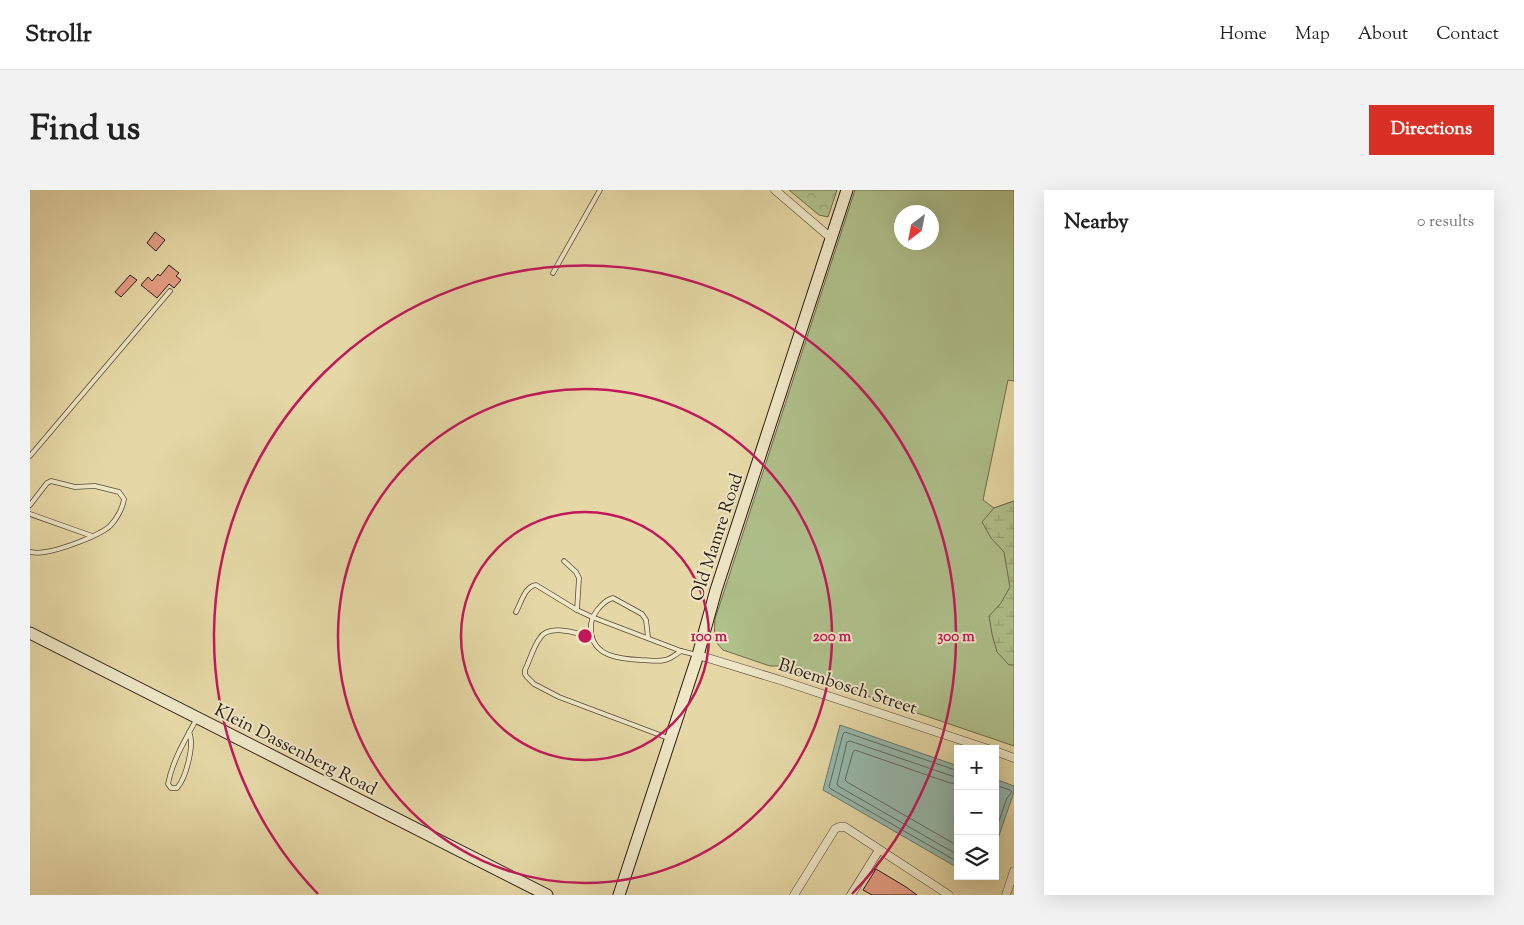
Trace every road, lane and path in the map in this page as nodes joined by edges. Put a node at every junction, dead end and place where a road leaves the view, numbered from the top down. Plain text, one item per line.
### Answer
1 (600, 190) edge
2 (775, 190) edge
3 (847, 190) edge
4 (831, 238) junction
5 (554, 273) dead end
6 (170, 291) dead end
7 (30, 456) edge
8 (30, 505) edge
9 (30, 514) edge
10 (92, 536) junction
11 (30, 552) edge
12 (564, 561) dead end
13 (576, 610) junction
14 (516, 612) dead end
15 (592, 617) junction
16 (30, 633) edge
17 (592, 637) junction
18 (648, 637) junction
19 (681, 651) junction
20 (698, 655) junction
21 (197, 718) junction
22 (189, 732) junction
23 (671, 739) junction
24 (976, 745) edge
25 (999, 752) edge
26 (1014, 758) edge
27 (879, 850) junction
28 (1014, 871) edge
29 (530, 891) edge
30 (547, 895) edge
31 (620, 895) edge
32 (794, 895) edge
33 (851, 895) edge
34 (949, 895) edge
35 (1006, 895) edge

1 - 5 lane
2 - 4 street
3 - 4 main road, Old Mamre Road
4 - 20 main road, Old Mamre Road
6 - 7 lane
8 - 10 lane
9 - 10 lane
10 - 11 lane
12 - 13 lane
13 - 14 lane
13 - 15 lane
15 - 17 lane
15 - 18 lane
15 - 18 lane
16 - 21 main road, Klein Dassenberg Road
17 - 19 lane
17 - 23 lane
18 - 19 lane
19 - 20 lane
20 - 23 main road, Old Mamre Road
20 - 24 street, Bloembosch Street
21 - 22 lane
21 - 29 main road, Klein Dassenberg Road
22 - 22 lane
23 - 31 main road, Old Mamre Road
25 - 26 street
27 - 32 street
27 - 33 street
27 - 34 street
28 - 35 street
29 - 30 main road, Klein Dassenberg Road

